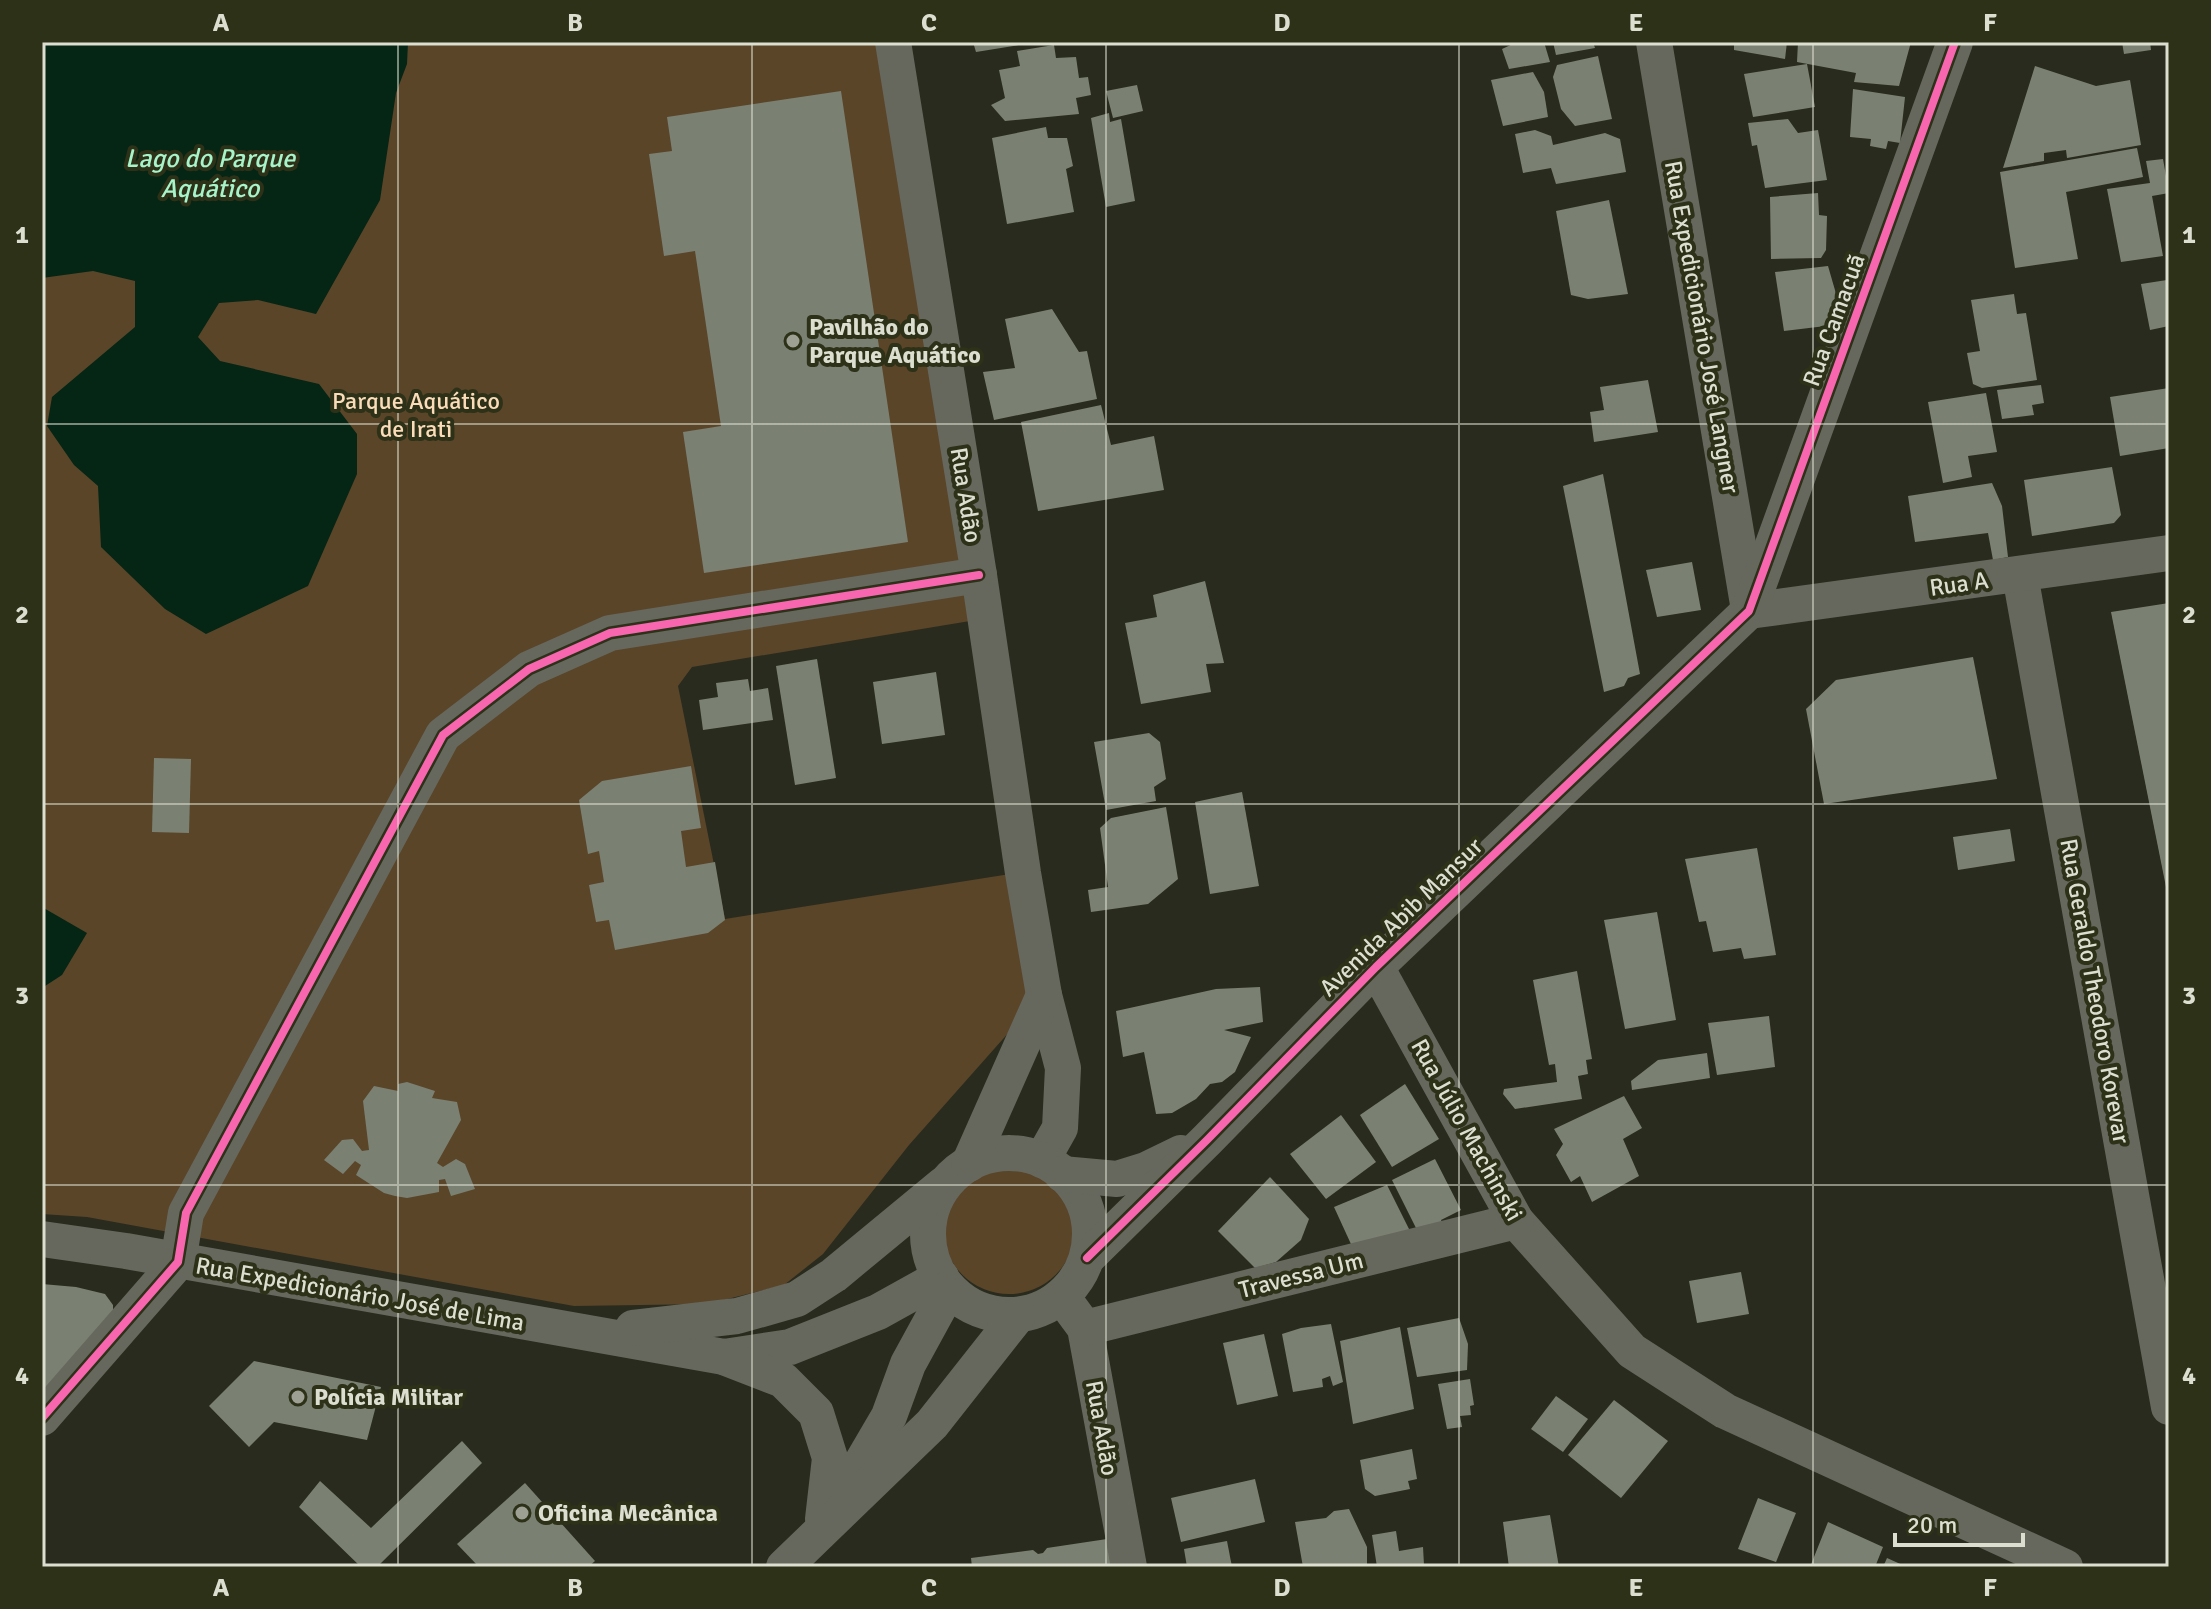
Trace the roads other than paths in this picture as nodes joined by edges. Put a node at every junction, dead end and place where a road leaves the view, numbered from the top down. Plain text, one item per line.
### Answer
1 (893, 42) edge
2 (1654, 42) edge
3 (1955, 42) edge
4 (2169, 553) edge
5 (979, 575) junction
6 (2020, 575) junction
7 (1749, 611) junction
8 (1376, 967) junction
9 (1044, 995) junction
10 (1207, 1140) junction
11 (1052, 1167) junction
12 (959, 1172) junction
13 (1516, 1221) junction
14 (42, 1239) edge
15 (1087, 1258) junction
16 (178, 1262) junction
17 (945, 1283) junction
18 (1062, 1296) junction
19 (1018, 1315) junction
20 (1085, 1328) junction
21 (583, 1332) junction
22 (724, 1357) junction
23 (2169, 1407) edge
24 (42, 1418) edge
25 (822, 1528) junction
26 (784, 1567) edge
27 (1129, 1567) edge
28 (2065, 1567) edge

1 - 5 street, Rua Adão
2 - 7 street, Rua Expedicionário José Langner
3 - 7 street, Rua Camacuã
4 - 6 street, Rua A
5 - 9 street, Rua Adão
5 - 16 street
6 - 7 street, Rua A
6 - 23 street, Rua Geraldo Theodoro Korevar
7 - 8 street, Avenida Abib Mansur
8 - 10 street, Avenida Abib Mansur
8 - 13 street, Rua Júlio Machinski
9 - 11 street, Rua Adão
9 - 12 street
10 - 11 street, Avenida Abib Mansur
10 - 15 street, Avenida Abib Mansur
11 - 12 street
11 - 15 street
12 - 17 street
12 - 21 street, Rua Expedicionário José de Lima
13 - 20 street, Travessa Um
13 - 28 street, Rua Júlio Machinski
14 - 16 street, Rua Expedicionário José de Lima
15 - 18 street
16 - 21 street, Rua Expedicionário José de Lima
16 - 24 street
17 - 19 street
17 - 22 street, Rua Expedicionário José de Lima
17 - 25 street
18 - 19 street
18 - 20 street, Rua Adão
19 - 25 street
20 - 27 street, Rua Adão
21 - 22 street, Rua Expedicionário José de Lima
22 - 25 street
25 - 26 street

